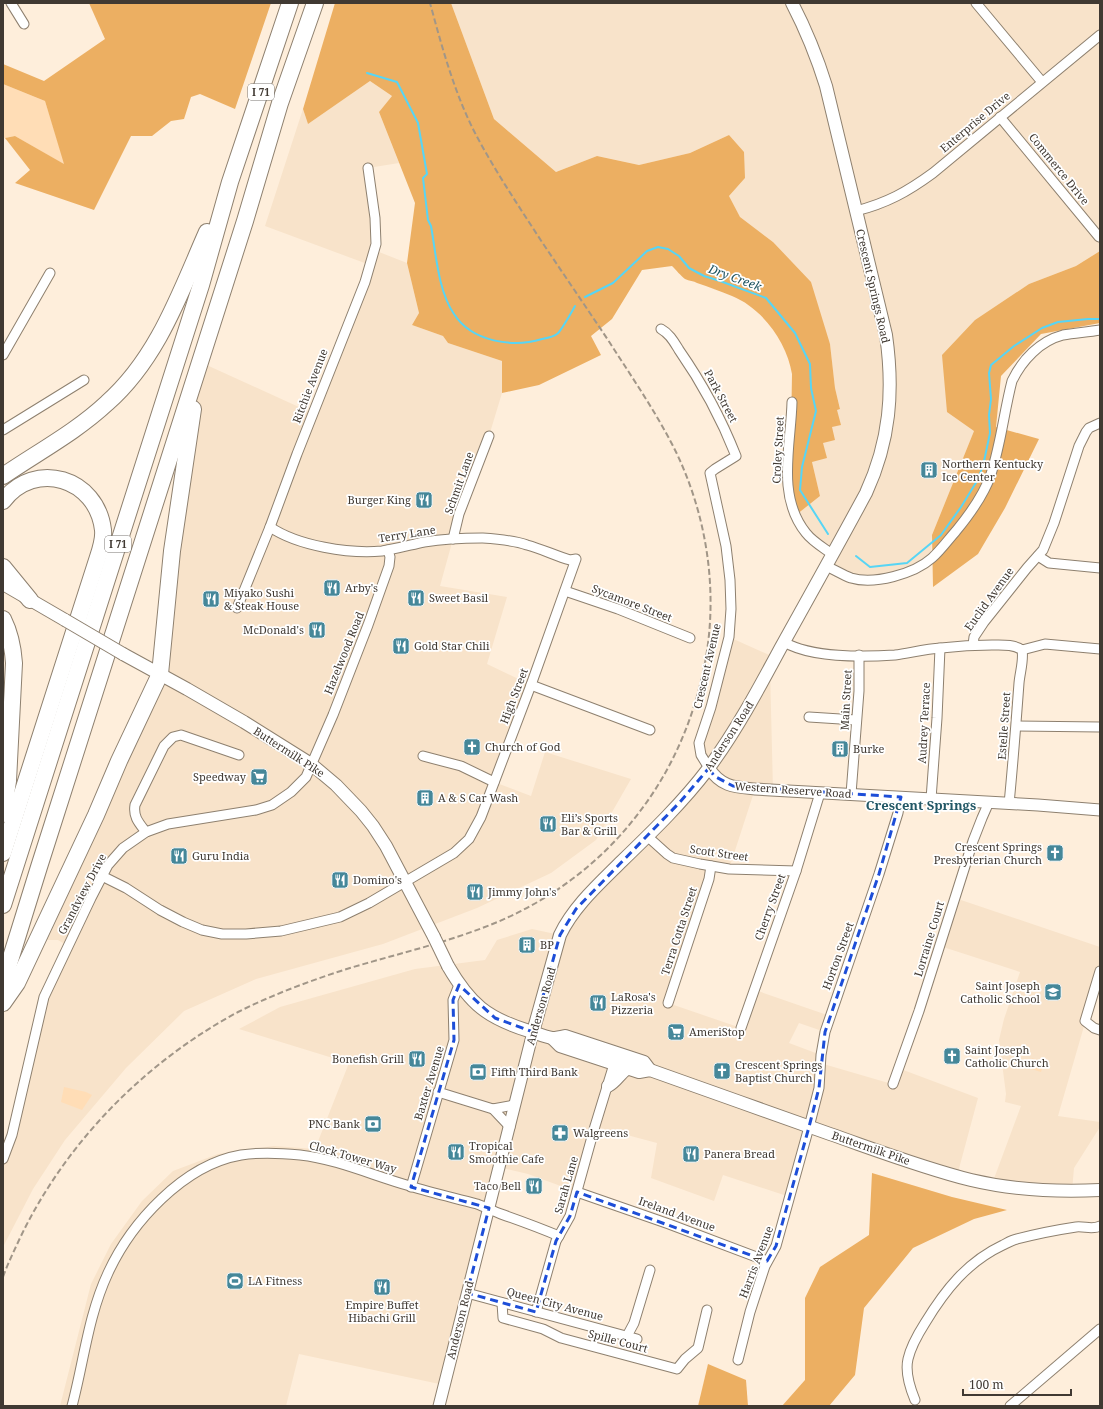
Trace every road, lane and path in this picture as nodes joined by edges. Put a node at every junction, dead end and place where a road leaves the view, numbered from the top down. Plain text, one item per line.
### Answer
1 (11, 3) edge
2 (290, 3) edge
3 (315, 3) edge
4 (792, 3) edge
5 (976, 3) edge
6 (24, 24) dead end
7 (1100, 35) edge
8 (1042, 82) junction
9 (1000, 117) junction
10 (368, 168) dead end
11 (230, 182) junction
12 (856, 211) junction
13 (1099, 236) edge
14 (50, 273) dead end
15 (661, 329) dead end
16 (1100, 330) edge
17 (3, 355) edge
18 (200, 362) junction
19 (84, 380) dead end
20 (792, 402) dead end
21 (1100, 423) edge
22 (3, 430) edge
23 (489, 436) dead end
24 (712, 471) joint
25 (3, 476) edge
26 (3, 500) edge
27 (270, 527) junction
28 (453, 539) junction
29 (388, 550) junction
30 (549, 553) joint
31 (832, 554) junction
32 (1038, 556) junction
33 (826, 566) junction
34 (3, 567) edge
35 (1100, 568) edge
36 (3, 584) edge
37 (565, 591) junction
38 (30, 600) junction
39 (237, 608) dead end
40 (3, 619) edge
41 (690, 638) dead end
42 (784, 642) junction
43 (973, 645) junction
44 (940, 648) junction
45 (1100, 648) edge
46 (1022, 650) junction
47 (860, 655) junction
48 (160, 674) junction
49 (531, 685) junction
50 (809, 717) dead end
51 (856, 720) junction
52 (1017, 726) junction
53 (1100, 727) edge
54 (650, 730) dead end
55 (239, 755) dead end
56 (423, 756) dead end
57 (311, 764) junction
58 (709, 768) junction
59 (494, 782) junction
60 (820, 793) junction
61 (851, 794) junction
62 (901, 797) junction
63 (931, 799) junction
64 (989, 802) junction
65 (1009, 804) junction
66 (1100, 810) edge
67 (3, 814) edge
68 (146, 832) junction
69 (647, 836) junction
70 (3, 853) edge
71 (711, 866) junction
72 (796, 871) junction
73 (102, 876) junction
74 (405, 881) junction
75 (3, 905) edge
76 (1100, 971) edge
77 (3, 983) edge
78 (459, 985) junction
79 (3, 1003) edge
80 (668, 1003) dead end
81 (741, 1028) dead end
82 (1100, 1030) edge
83 (534, 1032) junction
84 (552, 1038) junction
85 (614, 1064) junction
86 (628, 1068) junction
87 (650, 1070) junction
88 (893, 1084) dead end
89 (608, 1086) junction
90 (438, 1092) junction
91 (514, 1105) junction
92 (493, 1109) junction
93 (809, 1126) junction
94 (510, 1127) junction
95 (3, 1159) edge
96 (411, 1187) junction
97 (1100, 1190) edge
98 (577, 1192) junction
99 (489, 1208) junction
100 (1100, 1226) edge
101 (560, 1236) junction
102 (767, 1261) junction
103 (650, 1270) dead end
104 (467, 1293) junction
105 (502, 1303) junction
106 (707, 1310) dead end
107 (536, 1312) junction
108 (1100, 1329) edge
109 (738, 1360) dead end
110 (915, 1400) dead end
111 (72, 1406) edge
112 (438, 1406) edge
113 (1010, 1406) edge

1 - 6 street
2 - 11 highway, I 71
3 - 18 highway, I 71
4 - 12 main road, Crescent Springs Road
5 - 8 street
7 - 8 street, Enterprise Drive
8 - 9 street, Enterprise Drive
9 - 12 street, Enterprise Drive
9 - 13 street, Commerce Drive
10 - 27 street, Ritchie Avenue
11 - 25 highway
11 - 75 highway, I 71
12 - 31 main road, Crescent Springs Road
14 - 17 street
15 - 24 street, Park Street
16 - 33 street
18 - 48 highway
18 - 77 highway, I 71
19 - 22 street
20 - 31 street, Croley Street
21 - 32 street, Euclid Avenue
23 - 28 street, Schmit Lane
24 - 58 street, Crescent Avenue
26 - 70 highway
27 - 29 street, Terry Lane
27 - 39 street, Ritchie Avenue
28 - 29 street, Terry Lane
28 - 30 street, Terry Lane
29 - 57 street, Hazelwood Road
30 - 37 street, High Street
31 - 33 main road, Crescent Springs Road
32 - 35 street
32 - 43 street, Euclid Avenue
33 - 42 main road, Anderson Road
34 - 38 highway
36 - 38 main road, Buttermilk Pike
37 - 41 street, Sycamore Street
37 - 49 street, High Street
38 - 48 main road, Buttermilk Pike, bridge
40 - 67 highway
42 - 47 street, Euclid Avenue
42 - 58 main road, Anderson Road
43 - 44 street, Euclid Avenue
43 - 46 street
44 - 47 street, Euclid Avenue
44 - 63 street, Audrey Terrace
45 - 46 street
46 - 52 street, Estelle Street
47 - 51 street, Main Street
48 - 57 main road, Buttermilk Pike
48 - 79 highway
49 - 54 street
49 - 59 street, High Street
50 - 51 street
51 - 61 street, Main Street
52 - 53 street
52 - 65 street, Estelle Street
55 - 68 street
56 - 59 street
57 - 68 street, Grandview Drive
57 - 74 main road, Buttermilk Pike
58 - 60 street, Western Reserve Road
58 - 69 main road, Anderson Road
59 - 74 street, High Street
60 - 61 street, Western Reserve Road
60 - 72 street, Cherry Street
61 - 62 street, Western Reserve Road
62 - 63 street, Western Reserve Road
62 - 93 street, Horton Street
63 - 64 street, Western Reserve Road
64 - 65 street, Western Reserve Road
64 - 88 street, Lorraine Court
65 - 66 street, Western Reserve Road
68 - 73 street, Grandview Drive
69 - 71 street, Scott Street
69 - 83 main road, Anderson Road
71 - 72 street, Scott Street
71 - 80 street, Terra Cotta Street
72 - 81 street, Cherry Street
73 - 74 street, High Street
73 - 95 street, Grandview Drive
74 - 78 main road, Buttermilk Pike, bridge
76 - 82 street
78 - 83 main road, Buttermilk Pike
78 - 90 street, Baxter Avenue
83 - 84 main road, Buttermilk Pike
83 - 91 street, Anderson Road
84 - 85 main road, Buttermilk Pike
84 - 87 main road, Buttermilk Pike
85 - 86 main road, Buttermilk Pike
85 - 89 street, Sarah Lane
86 - 87 main road, Buttermilk Pike
86 - 89 main road
87 - 93 main road, Buttermilk Pike
89 - 98 street, Sarah Lane
90 - 92 street
90 - 96 street, Baxter Avenue
91 - 92 street
91 - 94 street, Anderson Road
92 - 94 street
93 - 97 main road, Buttermilk Pike
93 - 102 street, Harris Avenue
94 - 99 street, Anderson Road
96 - 99 street, Clock Tower Way
96 - 111 street, Clock Tower Way
98 - 101 street, Sarah Lane
98 - 102 street, Ireland Avenue
99 - 101 street, Clock Tower Way
99 - 104 street, Anderson Road
100 - 110 street
101 - 107 street, Sarah Lane
102 - 109 street, Harris Avenue
103 - 107 street, Queen City Avenue
104 - 105 street, Queen City Avenue
104 - 112 street, Anderson Road
105 - 106 street, Spille Court
105 - 107 street, Queen City Avenue
108 - 113 street

